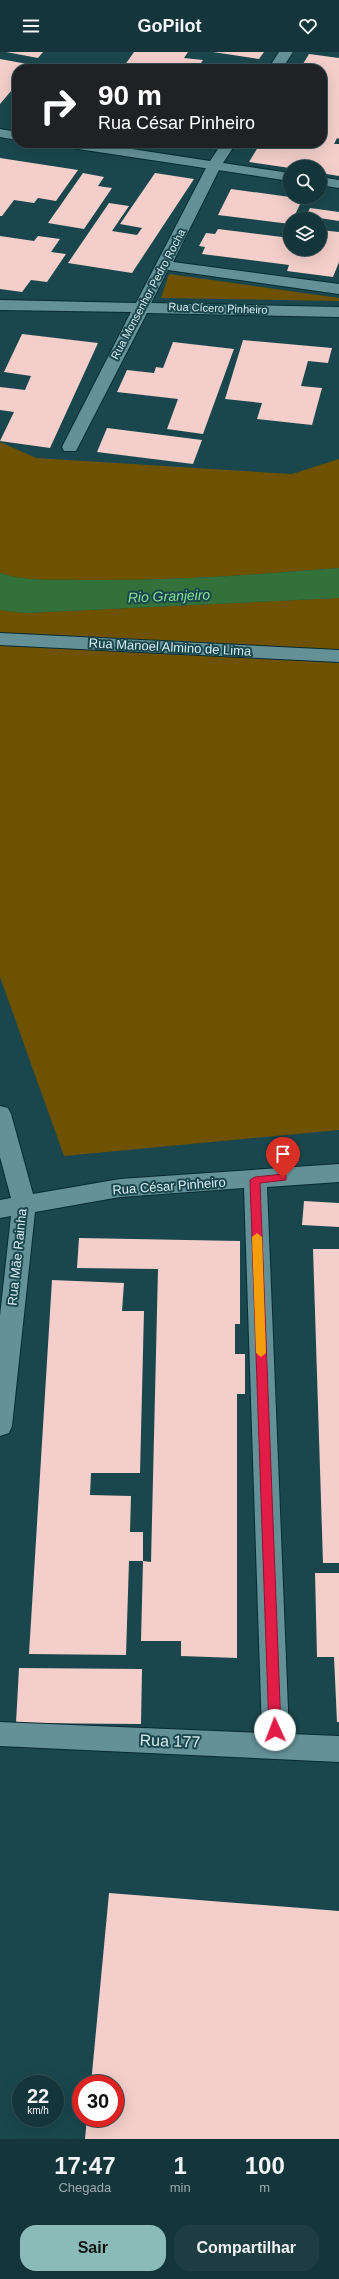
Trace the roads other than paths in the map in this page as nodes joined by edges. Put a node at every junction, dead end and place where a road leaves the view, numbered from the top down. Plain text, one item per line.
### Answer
1 (286, 52) edge
2 (278, 64) edge
3 (0, 133) edge
4 (12, 135) edge
5 (97, 148) edge
6 (226, 148) edge
7 (214, 166) junction
8 (283, 176) edge
9 (327, 182) edge
10 (339, 184) edge
11 (164, 265) junction
12 (339, 289) edge
13 (0, 305) edge
14 (141, 306) junction
15 (339, 312) edge
16 (70, 447) dead end
17 (0, 639) edge
18 (339, 656) edge
19 (0, 1114) edge
20 (339, 1174) edge
21 (255, 1180) junction
22 (24, 1205) junction
23 (0, 1209) edge
24 (0, 1426) edge
25 (0, 1734) edge
26 (276, 1745) junction
27 (339, 1749) edge

1 - 2 street
3 - 4 street
5 - 7 street
6 - 7 street, Rua Monsenhor Pedro Rocha
7 - 8 street
7 - 11 street, Rua Monsenhor Pedro Rocha
9 - 10 street
11 - 12 street
11 - 14 street, Rua Monsenhor Pedro Rocha
13 - 14 street, Rua Cícero Pinheiro
14 - 15 street, Rua Cícero Pinheiro
14 - 16 street, Rua Monsenhor Pedro Rocha
17 - 18 street, Rua Manoel Almino de Lima
19 - 22 street, Rua Mãe Rainha
20 - 21 street, Rua César Pinheiro
21 - 22 street, Rua César Pinheiro
21 - 26 street
22 - 23 street, Rua César Pinheiro
22 - 24 street, Rua Mãe Rainha
25 - 26 street, Rua 177
26 - 27 street, Rua 177

